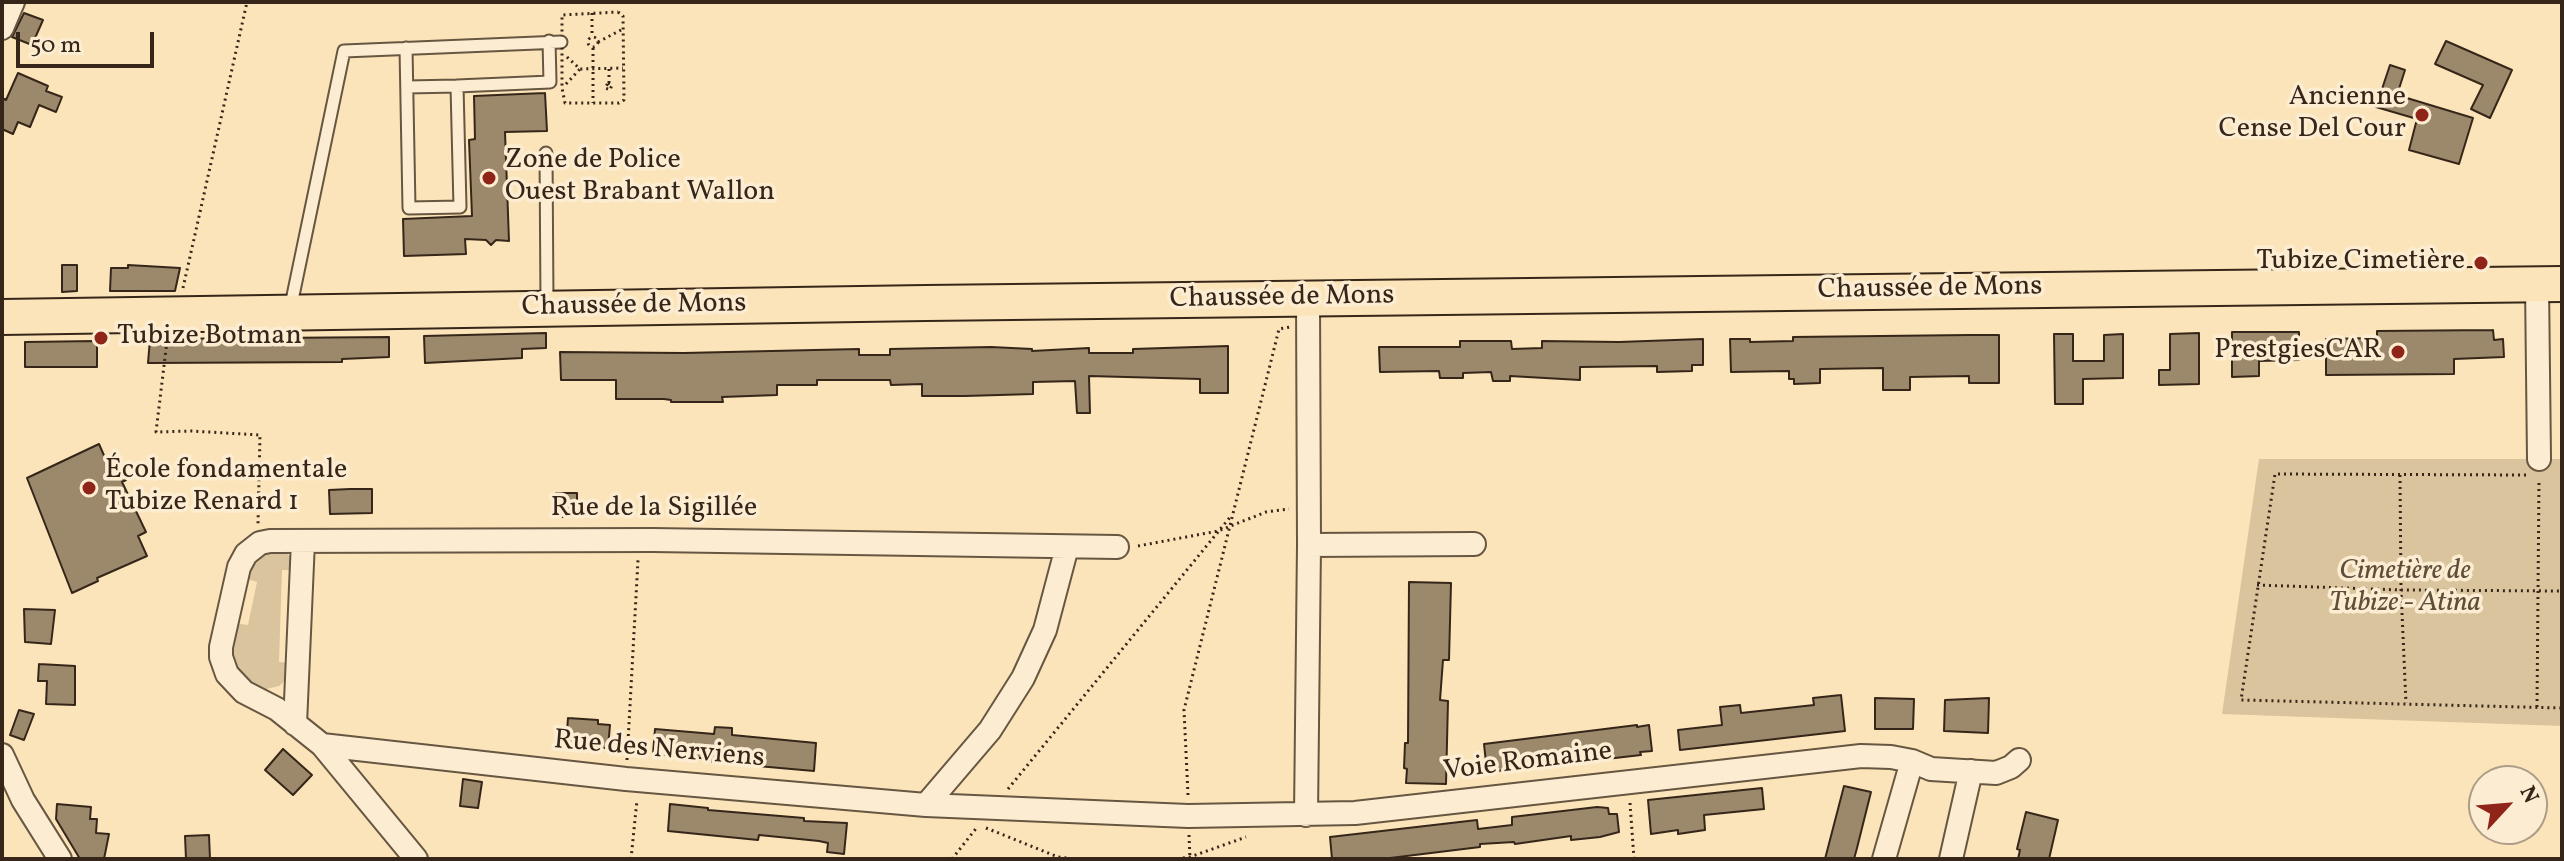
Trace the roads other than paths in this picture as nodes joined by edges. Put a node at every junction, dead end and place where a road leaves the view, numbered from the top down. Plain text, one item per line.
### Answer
1 (13, 2) edge
2 (2, 28) edge
3 (406, 48) junction
4 (457, 86) junction
5 (407, 87) junction
6 (546, 153) dead end
7 (2550, 284) edge
8 (547, 308) junction
9 (1308, 312) junction
10 (289, 314) junction
11 (2, 317) edge
12 (2539, 459) dead end
13 (303, 541) junction
14 (1474, 544) dead end
15 (1309, 545) junction
16 (1067, 547) junction
17 (1117, 547) road end
18 (295, 724) junction
19 (322, 745) junction
20 (2, 755) edge
21 (2019, 760) dead end
22 (1912, 761) junction
23 (1971, 771) junction
24 (926, 805) junction
25 (1306, 815) junction
26 (1188, 816) joint
27 (60, 859) edge
28 (416, 859) edge
29 (1884, 859) edge
30 (1951, 859) edge

1 - 2 street
3 - 4 lane
3 - 5 lane
3 - 10 lane
4 - 5 lane
4 - 5 lane
6 - 8 lane
7 - 9 main road, Chaussée de Mons
7 - 12 street
8 - 9 main road, Chaussée de Mons
8 - 10 main road, Chaussée de Mons
9 - 15 street
10 - 11 main road, Chaussée de Mons
13 - 16 street, Rue de la Sigillée
13 - 18 street
13 - 18 street, Rue de la Sigillée
14 - 15 street
15 - 25 street
16 - 17 street, Rue de la Sigillée
16 - 24 street
18 - 19 street
19 - 24 street, Rue des Nerviens
19 - 28 street
20 - 27 street
21 - 23 street, Voie Romaine
22 - 23 street, Voie Romaine
22 - 25 street, Voie Romaine
22 - 29 street
23 - 30 street
24 - 26 street, Rue des Nerviens
25 - 26 street, Voie Romaine

